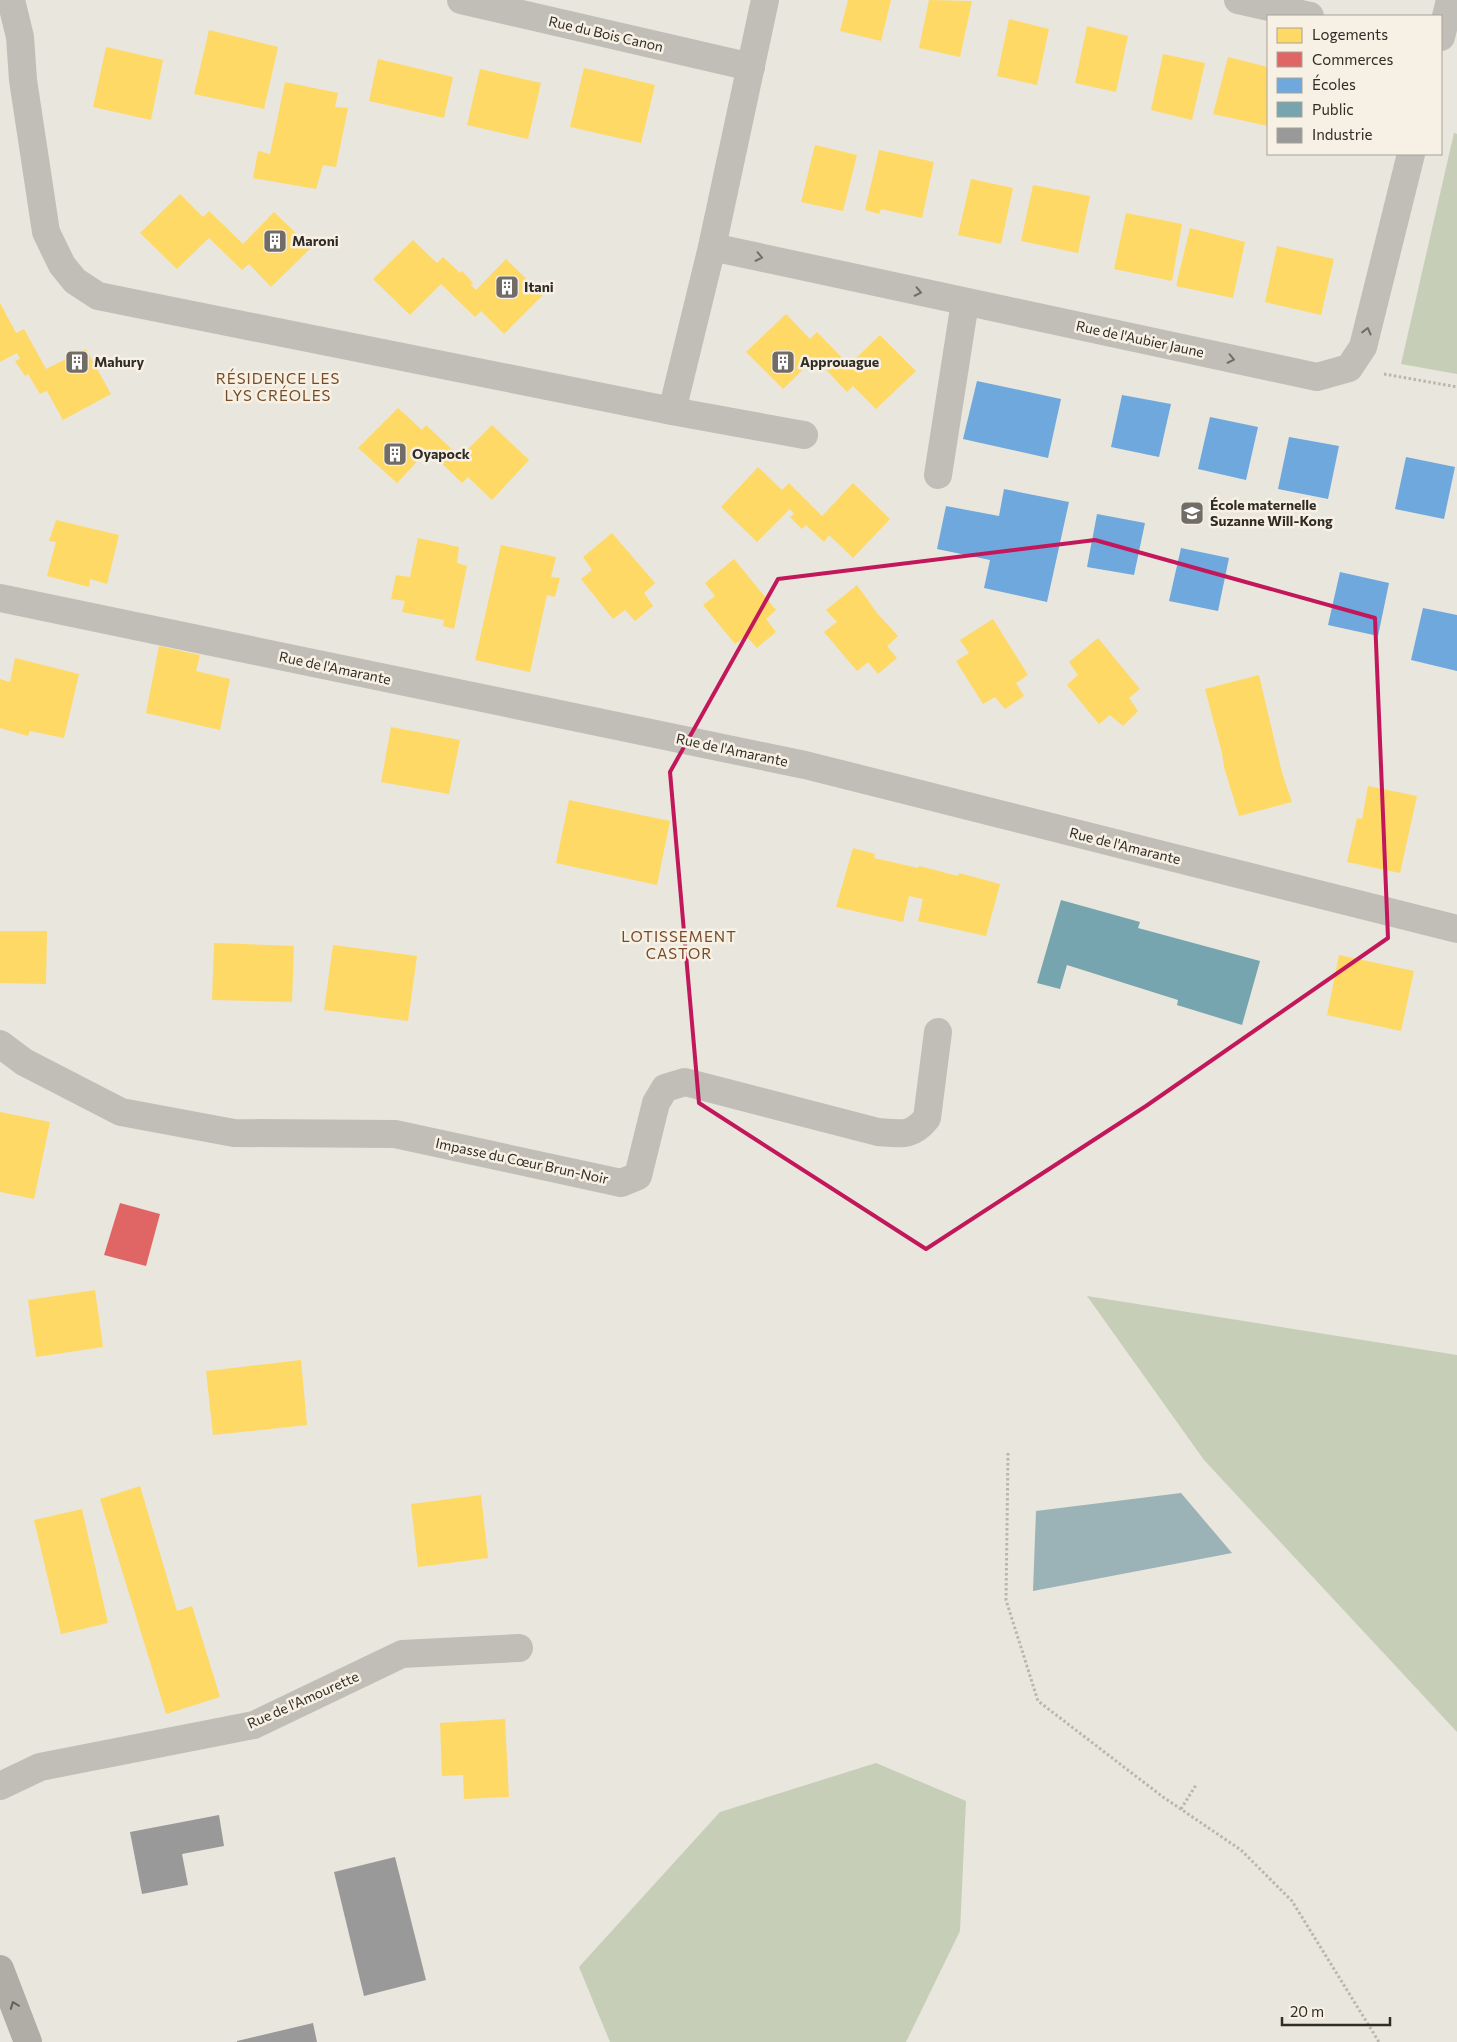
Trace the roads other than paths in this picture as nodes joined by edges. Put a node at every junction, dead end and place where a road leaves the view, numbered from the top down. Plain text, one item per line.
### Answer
1 (11, 0) edge
2 (462, 0) edge
3 (765, 0) edge
4 (1238, 0) edge
5 (1450, 0) edge
6 (1306, 15) edge
7 (1442, 33) edge
8 (751, 67) junction
9 (1411, 155) edge
10 (712, 247) junction
11 (965, 302) junction
12 (672, 411) junction
13 (804, 435) dead end
14 (938, 475) dead end
15 (0, 598) edge
16 (1457, 929) edge
17 (938, 1032) dead end
18 (0, 1044) edge
19 (519, 1648) dead end
20 (0, 1786) edge
21 (0, 1968) edge
22 (28, 2042) edge

1 - 12 street
2 - 8 street, Rue du Bois Canon
3 - 8 street
4 - 6 street
5 - 7 street
8 - 10 street
11 -> 9 street, Rue de l'Aubier Jaune
10 -> 11 street, Rue de l'Aubier Jaune
10 - 12 street
11 - 14 street
12 - 13 street
15 - 16 street, Rue de l'Amarante
17 - 18 street, Impasse du Cœur Brun-Noir
19 - 20 street, Rue de l'Amourette
22 -> 21 main road

